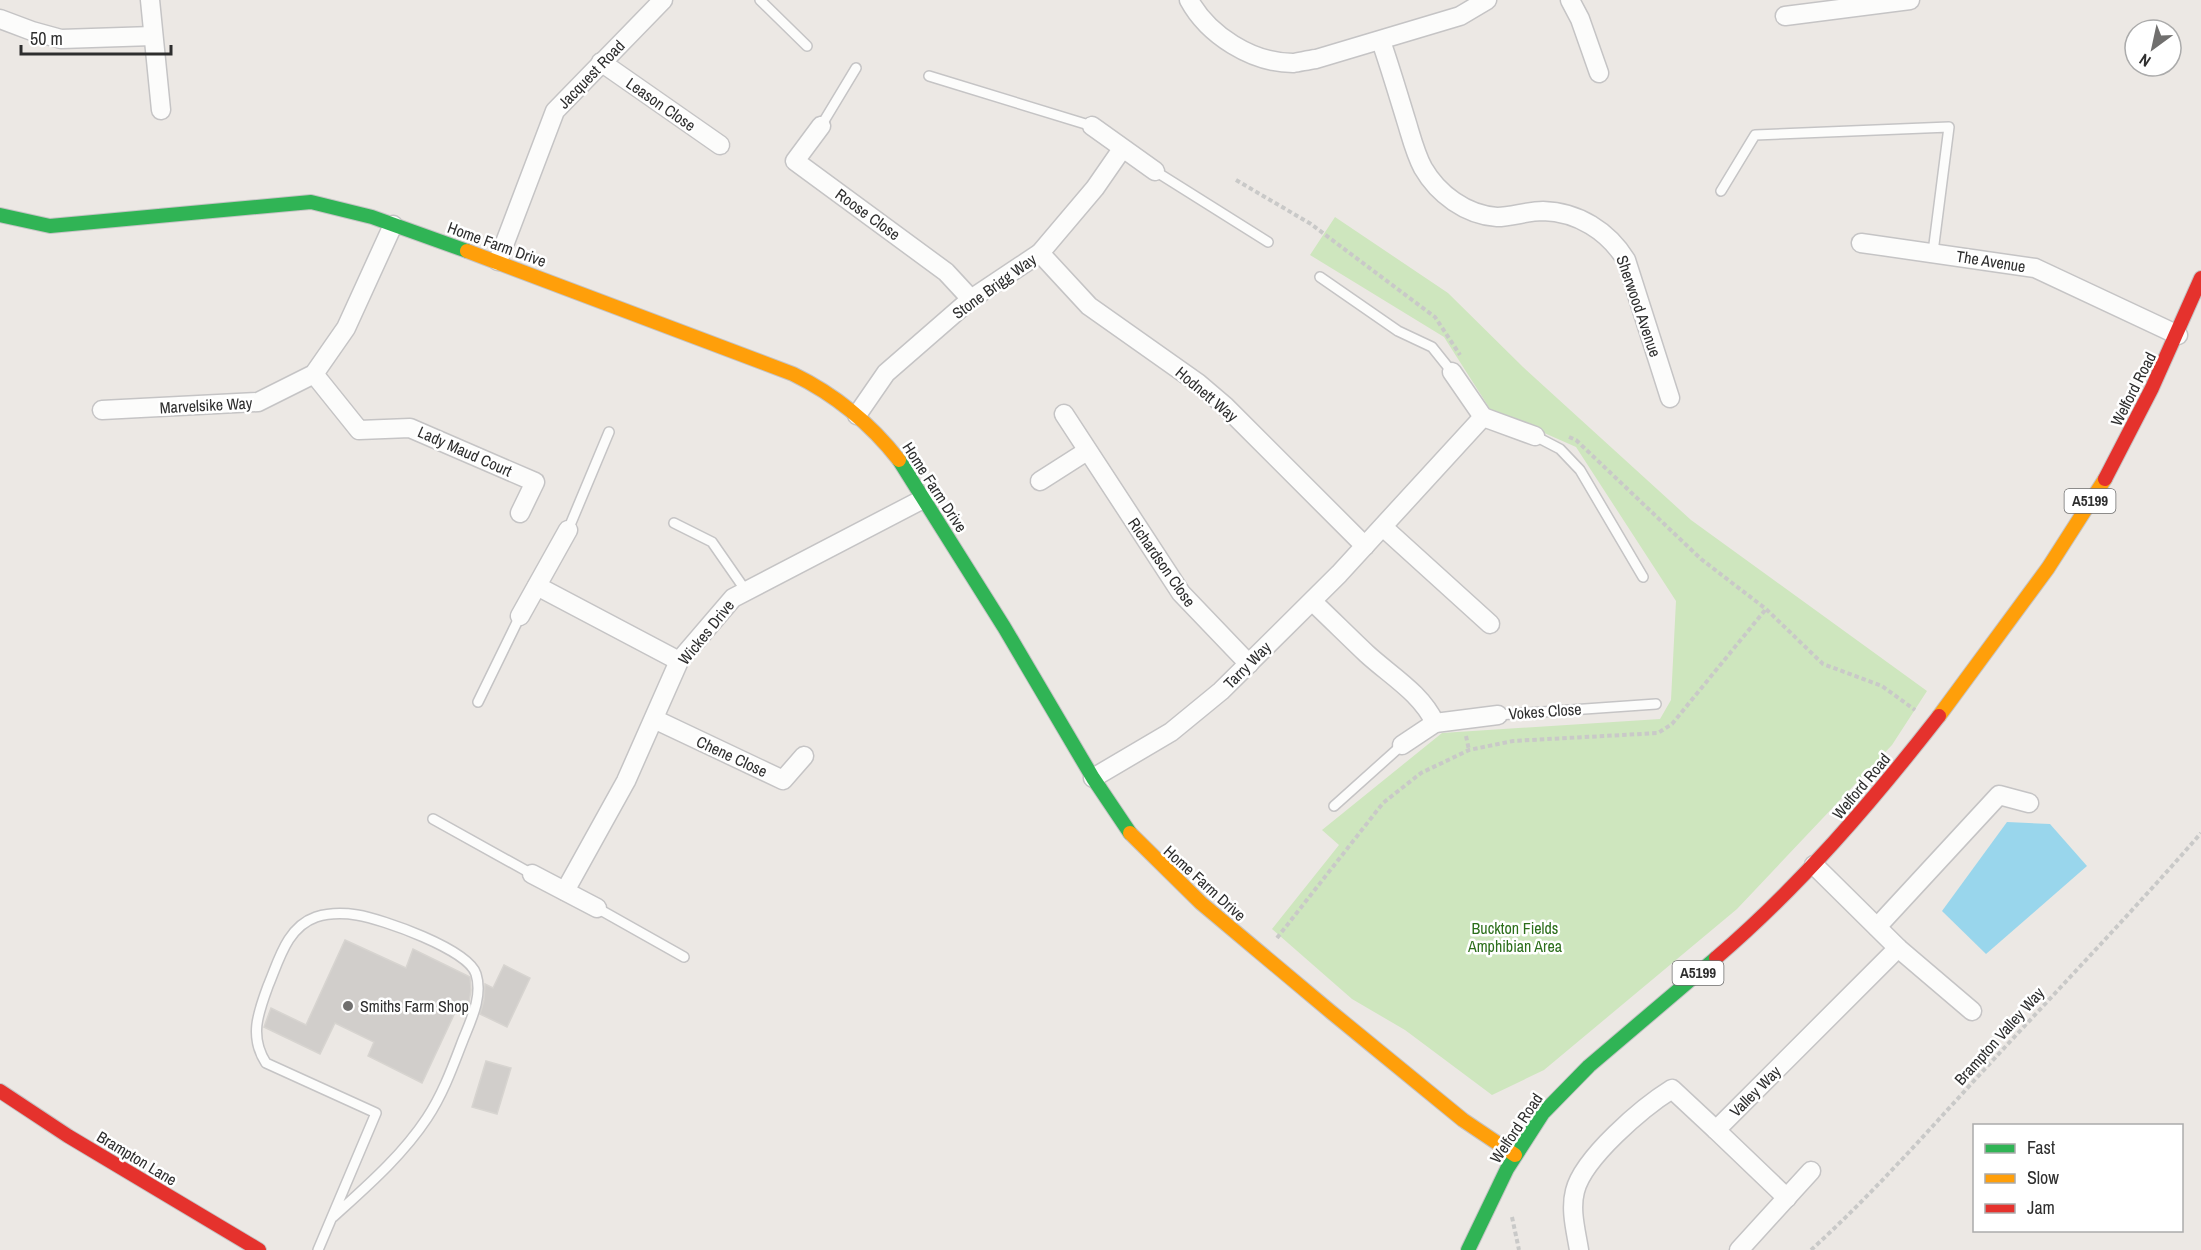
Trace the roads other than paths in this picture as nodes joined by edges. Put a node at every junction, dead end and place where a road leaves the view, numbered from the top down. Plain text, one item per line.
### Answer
1 (150, 0) edge
2 (663, 0) edge
3 (760, 0) edge
4 (1189, 0) edge
5 (1487, 0) edge
6 (1570, 0) edge
7 (1910, 0) edge
8 (1785, 16) dead end
9 (0, 19) edge
10 (153, 36) junction
11 (1382, 41) junction
12 (807, 46) dead end
13 (601, 62) junction
14 (856, 68) dead end
15 (1599, 73) dead end
16 (929, 76) dead end
17 (161, 110) dead end
18 (821, 126) joint
19 (1092, 126) joint
20 (720, 145) dead end
21 (1122, 149) junction
22 (1155, 171) joint
23 (1721, 191) dead end
24 (0, 214) edge
25 (393, 225) junction
26 (1268, 242) dead end
27 (1861, 243) dead end
28 (1934, 252) junction
29 (1040, 253) junction
30 (498, 261) junction
31 (1320, 277) dead end
32 (2201, 278) edge
33 (971, 299) junction
34 (2178, 336) junction
35 (1452, 372) joint
36 (314, 374) junction
37 (1670, 398) dead end
38 (102, 410) dead end
39 (1064, 414) dead end
40 (857, 415) junction
41 (1483, 417) junction
42 (609, 432) dead end
43 (1535, 436) joint
44 (1087, 451) junction
45 (1040, 481) dead end
46 (925, 498) junction
47 (520, 513) dead end
48 (674, 523) dead end
49 (1383, 527) junction
50 (568, 530) joint
51 (1365, 546) junction
52 (1643, 578) dead end
53 (537, 586) junction
54 (746, 591) junction
55 (1313, 602) junction
56 (520, 616) joint
57 (1490, 624) dead end
58 (680, 661) junction
59 (1249, 664) junction
60 (478, 702) dead end
61 (1656, 704) dead end
62 (1498, 715) joint
63 (654, 719) junction
64 (1435, 723) junction
65 (1402, 745) joint
66 (804, 756) dead end
67 (1093, 778) junction
68 (2028, 803) dead end
69 (1334, 806) dead end
70 (433, 819) dead end
71 (1814, 865) junction
72 (532, 874) joint
73 (565, 891) junction
74 (597, 908) joint
75 (1877, 927) junction
76 (1898, 948) junction
77 (684, 957) dead end
78 (1971, 1011) dead end
79 (0, 1091) edge
80 (1716, 1130) junction
81 (1515, 1155) junction
82 (1811, 1171) dead end
83 (1787, 1198) junction
84 (333, 1217) junction
85 (259, 1250) edge
86 (318, 1250) edge
87 (1468, 1250) edge
88 (1579, 1250) edge
89 (1739, 1250) edge

1 - 10 street
2 - 13 street, Jacquest Road
3 - 12 lane
4 - 11 street
5 - 11 street
6 - 15 street
7 - 8 street
9 - 10 street
10 - 17 street
11 - 37 street, Sherwood Avenue
13 - 20 street, Leason Close
13 - 30 street, Jacquest Road
14 - 18 lane
16 - 19 lane
18 - 33 street, Roose Close
19 - 21 street
21 - 22 street
21 - 29 street, Stone Brigg Way
22 - 26 lane
23 - 28 lane
24 - 25 street, Home Farm Drive
25 - 30 street, Home Farm Drive
25 - 36 street, Marvelsike Way
27 - 28 street, The Avenue
28 - 34 street, The Avenue
29 - 33 street, Stone Brigg Way
29 - 51 street, Hodnett Way
30 - 40 street, Home Farm Drive
31 - 35 lane
32 - 34 street, Welford Road / A5199
33 - 40 street, Stone Brigg Way
34 - 71 street, Welford Road / A5199
35 - 41 street
36 - 38 street, Marvelsike Way
36 - 47 street, Lady Maud Court
39 - 44 street, Richardson Close
40 - 46 street, Home Farm Drive
41 - 43 street
41 - 49 street, Tarry Way
42 - 50 lane
43 - 52 lane
44 - 45 street
44 - 59 street, Richardson Close
46 - 54 street, Wickes Drive
46 - 67 street, Home Farm Drive
48 - 54 lane
49 - 51 street, Tarry Way
49 - 57 street
50 - 53 street
51 - 55 street, Tarry Way
53 - 56 street
53 - 58 street
54 - 58 street, Wickes Drive
55 - 59 street, Tarry Way
55 - 64 street
56 - 60 lane
58 - 63 street, Wickes Drive
59 - 67 street, Tarry Way
61 - 62 lane, Vokes Close
62 - 64 street, Vokes Close
63 - 66 street, Chene Close
63 - 73 street, Wickes Drive
64 - 65 street, Vokes Close
65 - 69 lane, Vokes Close
67 - 81 street, Home Farm Drive
68 - 75 street
70 - 72 lane
71 - 75 street
71 - 81 street, Welford Road / A5199
72 - 73 street
73 - 74 street
74 - 77 lane
75 - 76 street
76 - 78 street
76 - 80 street, Valley Way
79 - 85 street, Brampton Lane
80 - 83 street
80 - 88 street, Valley Way
81 - 87 street, Welford Road / A5199
82 - 83 street
83 - 89 street
84 - 84 lane
84 - 86 lane

